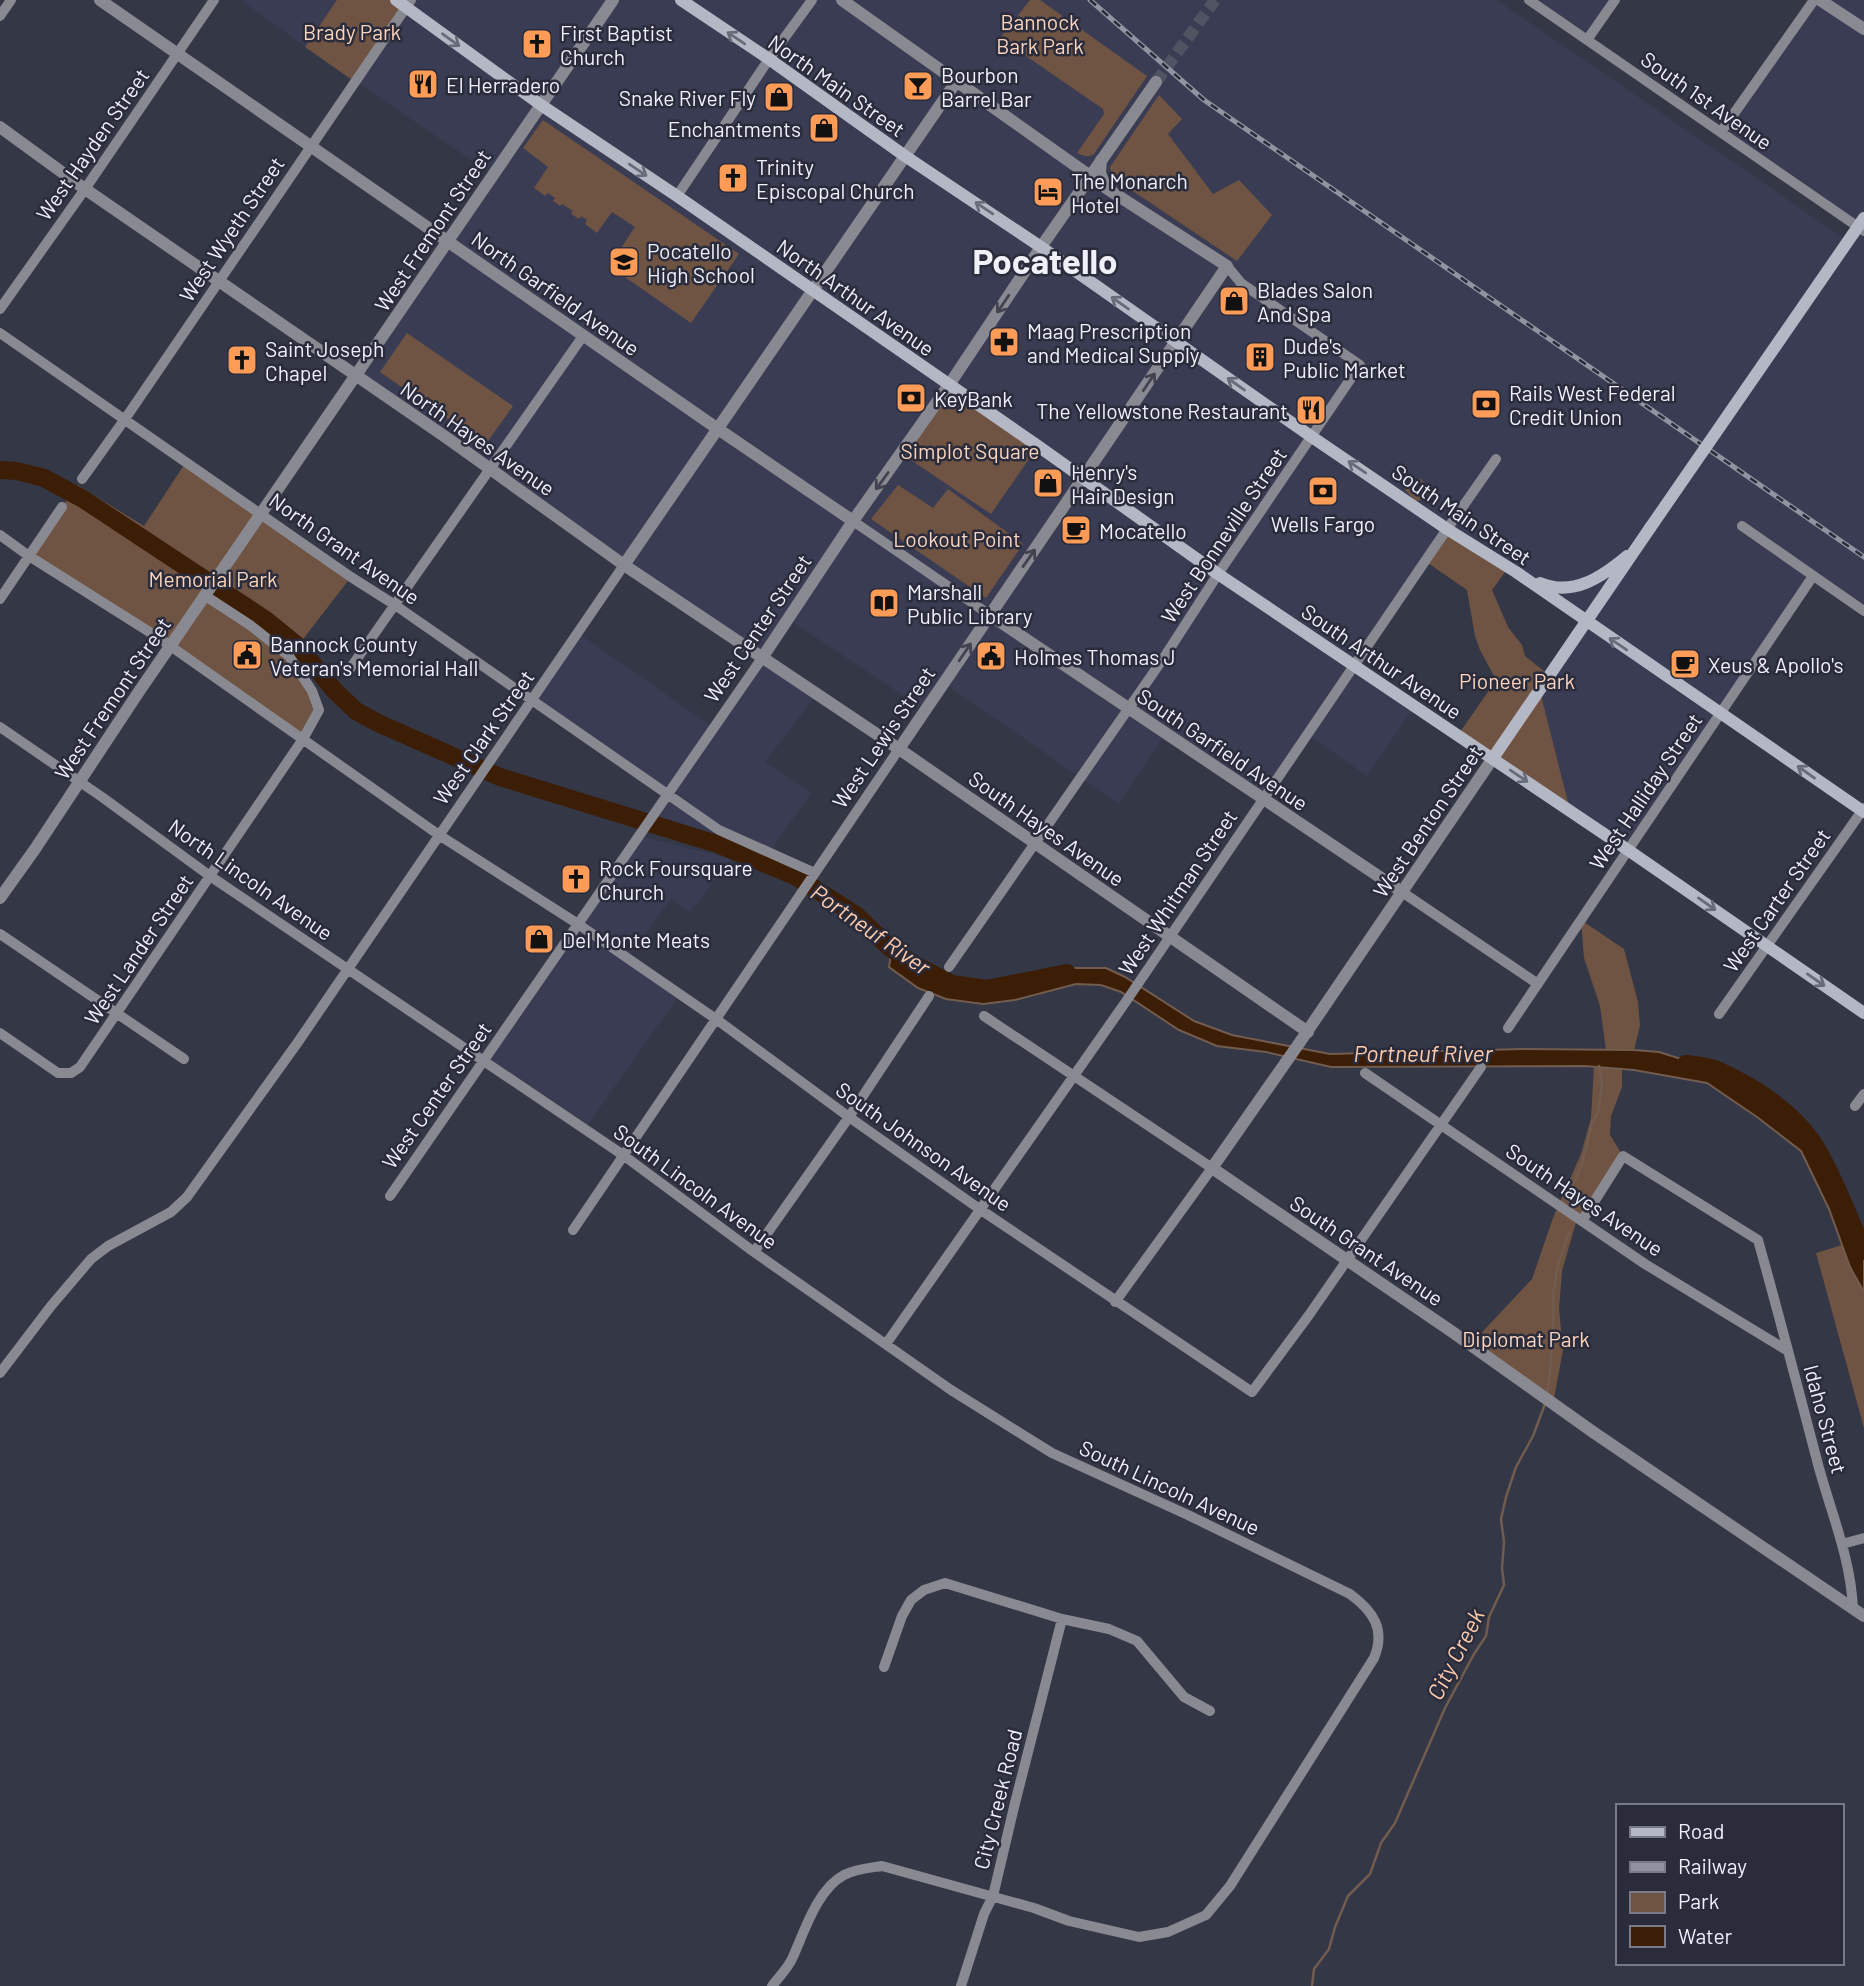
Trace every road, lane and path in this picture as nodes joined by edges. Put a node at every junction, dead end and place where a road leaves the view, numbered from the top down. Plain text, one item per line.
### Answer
1 (11, 0) edge
2 (100, 0) edge
3 (214, 0) edge
4 (613, 0) edge
5 (681, 0) edge
6 (812, 0) edge
7 (842, 0) edge
8 (1529, 0) edge
9 (1615, 0) edge
10 (1814, 0) edge
11 (1820, 0) edge
12 (404, 2) edge
13 (0, 16) edge
14 (1864, 29) edge
15 (1587, 40) junction
16 (177, 54) junction
17 (768, 59) junction
18 (957, 82) junction
19 (1156, 82) tunnel mouth
20 (541, 105) junction
21 (0, 127) edge
22 (1721, 132) junction
23 (311, 146) junction
24 (905, 156) junction
25 (1101, 160) junction
26 (1090, 176) junction
27 (1106, 188) junction
28 (85, 189) junction
29 (677, 196) junction
30 (1076, 196) junction
31 (1864, 218) edge
32 (1864, 231) edge
33 (447, 241) junction
34 (1041, 247) junction
35 (1227, 266) junction
36 (218, 282) junction
37 (813, 291) junction
38 (0, 309) edge
39 (0, 333) edge
40 (583, 336) junction
41 (1176, 342) junction
42 (355, 375) junction
43 (949, 385) junction
44 (125, 419) junction
45 (718, 429) junction
46 (1312, 437) junction
47 (1496, 459) dead end
48 (489, 470) junction
49 (82, 479) dead end
50 (1083, 479) junction
51 (62, 507) dead end
52 (261, 513) junction
53 (853, 521) junction
54 (1742, 526) dead end
55 (1447, 529) junction
56 (0, 535) edge
57 (1640, 544) junction
58 (29, 556) junction
59 (624, 565) junction
60 (1516, 572) junction
61 (1218, 574) junction
62 (1813, 576) junction
63 (204, 596) junction
64 (0, 599) edge
65 (395, 605) junction
66 (1864, 611) edge
67 (990, 615) junction
68 (1587, 623) junction
69 (170, 646) junction
70 (762, 658) junction
71 (1354, 665) junction
72 (347, 673) dead end
73 (532, 700) junction
74 (1129, 708) junction
75 (1721, 713) junction
76 (0, 727) edge
77 (303, 739) junction
78 (899, 749) junction
79 (1493, 758) junction
80 (80, 782) junction
81 (668, 794) junction
82 (1264, 799) junction
83 (1863, 810) edge
84 (439, 835) junction
85 (1034, 842) junction
86 (1628, 849) junction
87 (815, 873) junction
88 (210, 876) junction
89 (1402, 892) junction
90 (0, 898) edge
91 (578, 924) junction
92 (0, 934) edge
93 (1170, 937) junction
94 (1768, 946) junction
95 (949, 967) dead end
96 (347, 968) junction
97 (1538, 984) junction
98 (929, 996) dead end
99 (1864, 1013) edge
100 (118, 1014) junction
101 (1719, 1014) dead end
102 (984, 1016) dead end
103 (716, 1019) junction
104 (1508, 1028) dead end
105 (0, 1034) edge
106 (1304, 1037) junction
107 (184, 1059) dead end
108 (483, 1059) junction
109 (1481, 1067) dead end
110 (1365, 1073) dead end
111 (1073, 1076) junction
112 (1864, 1094) edge
113 (1855, 1106) dead end
114 (849, 1117) junction
115 (1441, 1125) junction
116 (623, 1155) junction
117 (1212, 1168) junction
118 (390, 1196) dead end
119 (981, 1210) junction
120 (1581, 1221) junction
121 (572, 1230) dead end
122 (754, 1252) junction
123 (1347, 1259) junction
124 (1115, 1302) junction
125 (886, 1344) junction
126 (1788, 1351) junction
127 (0, 1373) edge
128 (1864, 1538) edge
129 (1842, 1544) junction
130 (1858, 1612) edge
131 (1062, 1619) junction
132 (884, 1667) dead end
133 (1210, 1712) dead end
134 (993, 1896) junction
135 (772, 1986) edge
136 (961, 1986) edge

1 - 13 street
2 - 16 street, North Garfield Avenue
3 - 16 street, West Hayden Street
4 - 20 street, West Fremont Street
17 -> 5 main road, North Main Street
6 - 17 street
7 - 18 street
8 - 15 street, South 1st Avenue
9 - 15 street
10 - 22 street
11 - 14 street
12 -> 20 main road, North Arthur Avenue
12 - 23 street, West Wyeth Street
15 - 22 street, South 1st Avenue
16 - 23 street, North Garfield Avenue
16 - 28 street, West Hayden Street
17 - 24 main road, North Main Street
17 - 29 street
18 - 24 street, West Clark Street
18 - 26 street
19 - 25 street, West Center Street
20 -> 29 main road, North Arthur Avenue
20 - 33 street, West Fremont Street
21 - 28 street, North Hayes Avenue
22 - 32 street, South 1st Avenue
23 - 33 street, North Garfield Avenue
23 - 36 street, West Wyeth Street
34 -> 24 main road, North Main Street
24 - 37 street, West Clark Street
25 - 26 street, West Center Street
25 - 27 street
26 - 30 street, West Center Street
27 - 30 street
27 - 35 street
28 - 36 street, North Hayes Avenue
28 - 38 street, West Hayden Street
29 - 37 main road, North Arthur Avenue
30 - 34 street, West Center Street
31 - 57 main road, West Benton Street, bridge
33 - 40 street, North Garfield Avenue
33 - 42 street, West Fremont Street
41 -> 34 main road, South Main Street
34 -> 43 street, West Center Street
35 - 41 street, West Lewis Street
35 - 46 street, West Bonneville Street
36 - 42 street, North Hayes Avenue
36 - 44 street, West Wyeth Street
37 - 43 main road, North Arthur Avenue
37 - 45 street, West Clark Street
39 - 44 street, North Grant Avenue
40 - 45 street, North Garfield Avenue
40 - 48 street
46 -> 41 main road, South Main Street
50 -> 41 street, West Lewis Street
42 - 48 street, North Hayes Avenue
42 - 52 street, West Fremont Street
43 - 50 main road, South Arthur Avenue
43 -> 53 street, West Center Street
44 - 49 street, West Wyeth Street
44 - 52 street, North Grant Avenue
45 - 53 street, North Garfield Avenue
45 - 59 street, West Clark Street
55 -> 46 main road, South Main Street
46 - 61 street, West Bonneville Street
47 - 55 street, West Whitman Street
48 - 59 street, North Hayes Avenue
48 - 65 street
50 - 61 main road, South Arthur Avenue
67 -> 50 street, West Lewis Street
51 - 58 street
52 - 63 street, West Fremont Street
52 - 65 street, North Grant Avenue
53 - 67 street, South Garfield Avenue
53 - 70 street, West Center Street
54 - 62 street
55 - 60 main road, South Main Street
55 - 71 street, West Whitman Street
56 - 58 street, South Johnson Avenue
57 - 60 main road
57 - 68 main road, West Benton Street
58 - 64 street
58 - 69 street, South Johnson Avenue
59 - 70 street, North Hayes Avenue
59 - 73 street, West Clark Street
60 - 68 main road, South Main Street
61 - 71 main road, South Arthur Avenue
61 - 74 street, West Bonneville Street
62 - 66 street
62 - 75 street, West Halliday Street
63 - 69 street, West Fremont Street
63 - 77 street, West Lander Street
65 - 72 street
65 - 73 street, North Grant Avenue
67 - 74 street, South Garfield Avenue
78 -> 67 street, West Lewis Street
75 -> 68 main road, South Main Street
68 - 79 main road, West Benton Street
69 - 77 street, South Johnson Avenue
69 - 80 street, West Fremont Street
70 - 78 street, South Hayes Avenue
70 - 81 street, West Center Street
71 - 79 main road, South Arthur Avenue
71 - 82 street, West Whitman Street
73 - 81 street, North Grant Avenue
73 - 84 street, West Clark Street
74 - 82 street, South Garfield Avenue
74 - 85 street, West Bonneville Street
83 -> 75 main road, South Main Street
75 - 86 street, West Halliday Street
76 - 80 street, North Lincoln Avenue
77 - 84 street, South Johnson Avenue
77 - 88 street, West Lander Street
78 - 85 street, South Hayes Avenue
78 - 87 street, West Lewis Street
79 -> 86 main road, South Arthur Avenue
79 - 89 street, West Benton Street
80 - 88 street, North Lincoln Avenue
80 - 90 street, West Fremont Street
81 - 87 street
81 - 91 street, West Center Street
82 - 89 street, South Garfield Avenue
82 - 93 street, West Whitman Street
83 - 94 street, West Carter Street
84 - 91 street, South Johnson Avenue
84 - 96 street, West Clark Street
85 - 93 street, South Hayes Avenue
85 - 95 street, West Bonneville Street
86 -> 94 main road, South Arthur Avenue
86 - 97 street, West Halliday Street
87 - 103 street, West Lewis Street
88 - 96 street, North Lincoln Avenue
88 - 100 street, West Lander Street
89 - 97 street, South Garfield Avenue
89 - 106 street, West Benton Street
91 - 103 street, South Johnson Avenue
91 - 108 street, West Center Street
92 - 100 street
93 - 106 street, South Hayes Avenue
93 - 111 street, West Whitman Street
94 -> 99 main road, South Arthur Avenue
94 - 101 street, West Carter Street
96 - 108 street, North Lincoln Avenue
96 - 127 street, West Clark Street
97 - 104 street, West Halliday Street
98 - 114 street
100 - 105 street, West Lander Street
100 - 107 street
102 - 111 street, South Grant Avenue
103 - 114 street, South Johnson Avenue
103 - 116 street, West Lewis Street
106 - 117 street, West Benton Street
108 - 116 street, South Lincoln Avenue
108 - 118 street, West Center Street
109 - 115 street
110 - 115 street, South Hayes Avenue
111 - 117 street, South Grant Avenue
111 - 119 street, West Whitman Street
112 - 113 street
114 - 119 street, South Johnson Avenue
114 - 122 street
115 - 120 street, South Hayes Avenue
115 - 123 street
116 - 121 street, West Lewis Street
116 - 122 street, South Lincoln Avenue
117 - 123 street, South Grant Avenue
117 - 124 street, West Benton Street
119 - 124 street, South Johnson Avenue
119 - 125 street, West Whitman Street
120 - 126 street, South Hayes Avenue
120 - 126 street, Idaho Street
122 - 125 street, South Lincoln Avenue
123 - 124 street, South Johnson Avenue
123 - 130 street, South Grant Avenue
125 - 134 street, South Lincoln Avenue
126 - 129 street, Idaho Street
128 - 129 street
129 - 130 street, Idaho Street
131 - 132 street
131 - 133 street
131 - 134 street, City Creek Road
134 - 135 street, South Lincoln Avenue
134 - 136 street, City Creek Road

